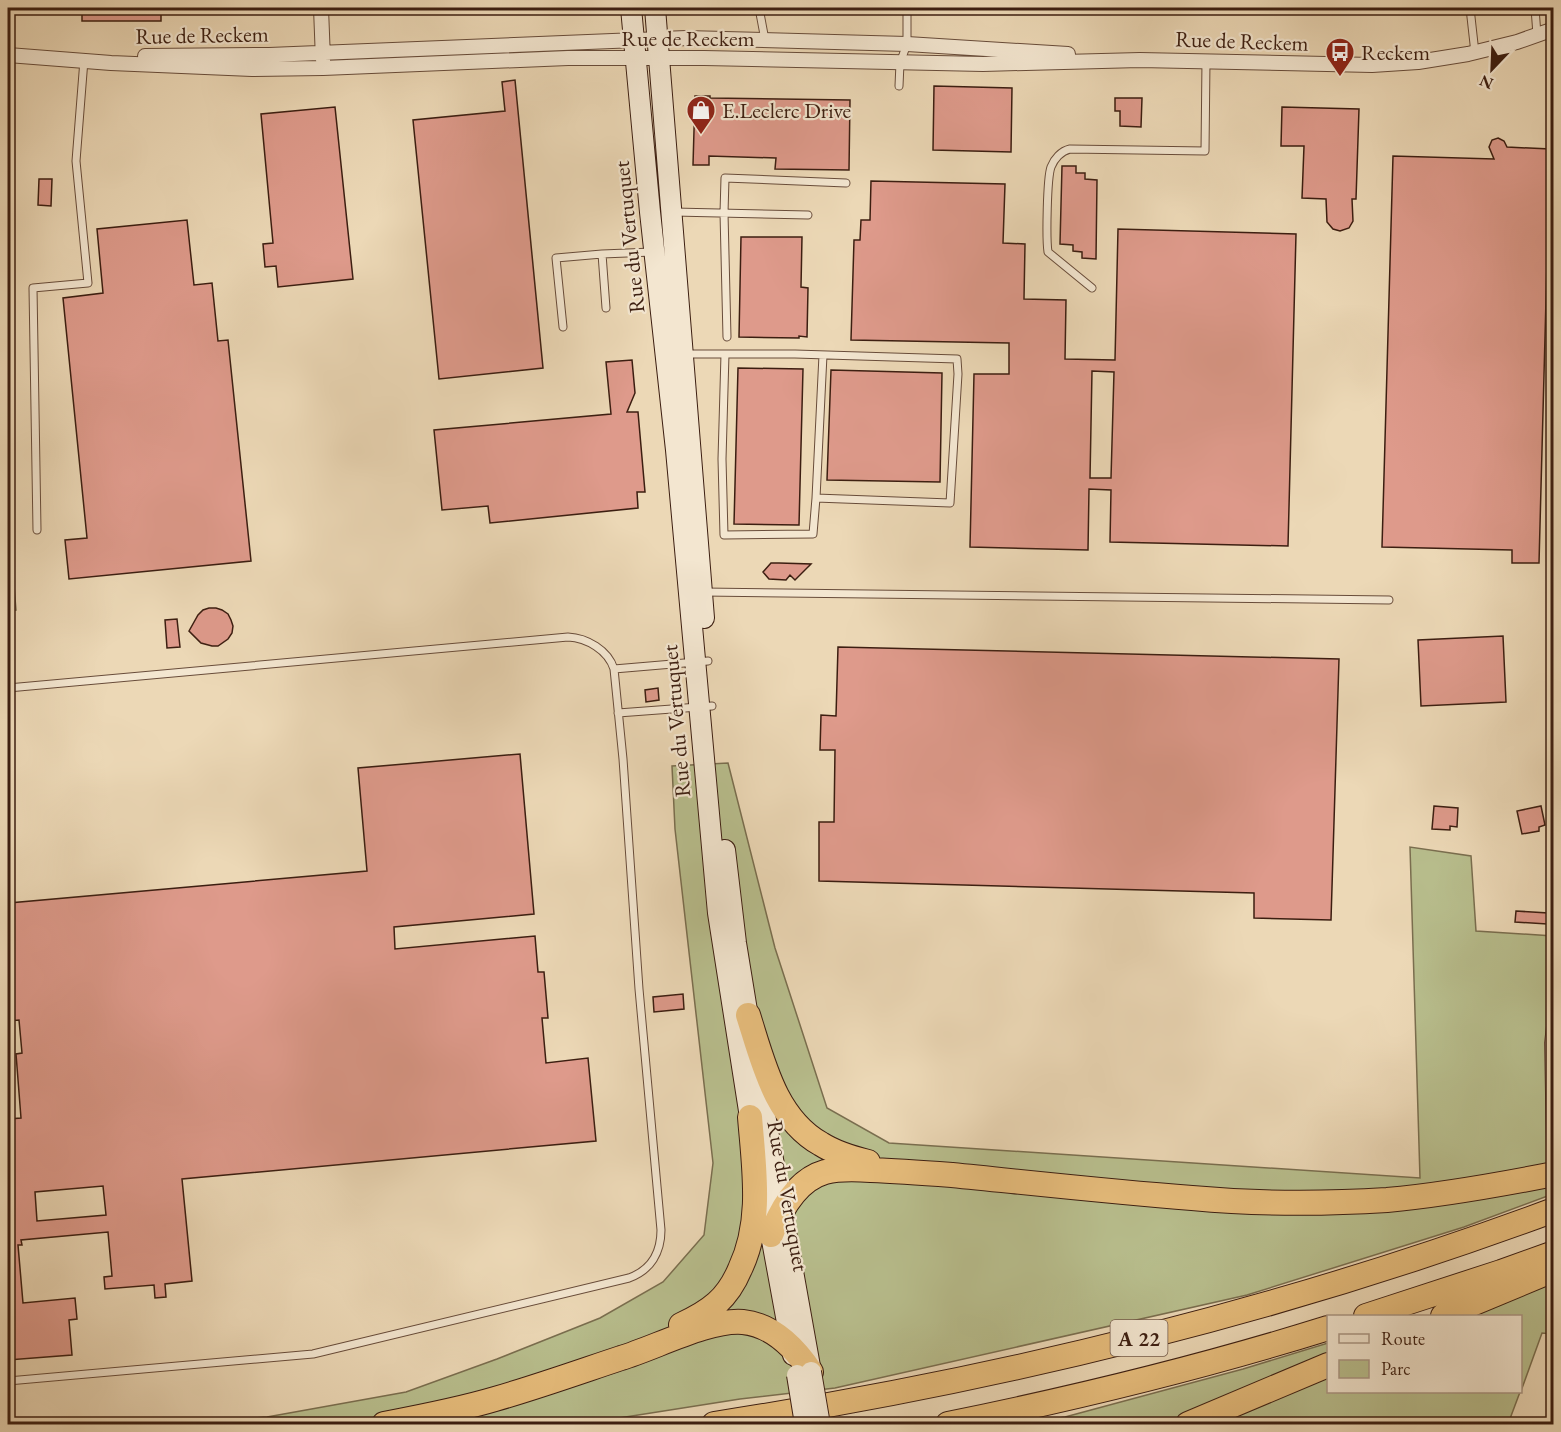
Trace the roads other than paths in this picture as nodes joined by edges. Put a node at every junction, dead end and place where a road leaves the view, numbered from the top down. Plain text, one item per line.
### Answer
1 (321, 8) edge
2 (631, 8) edge
3 (655, 8) edge
4 (705, 8) edge
5 (723, 8) edge
6 (759, 8) edge
7 (907, 8) edge
8 (1470, 8) edge
9 (1535, 8) edge
10 (1554, 30) edge
11 (1537, 35) junction
12 (658, 38) junction
13 (765, 40) junction
14 (907, 44) junction
15 (634, 49) junction
16 (323, 53) junction
17 (1475, 53) junction
18 (8, 55) edge
19 (660, 58) junction
20 (84, 59) junction
21 (1140, 60) junction
22 (1206, 61) junction
23 (900, 63) junction
24 (323, 68) junction
25 (899, 87) dead end
26 (846, 183) dead end
27 (650, 212) junction
28 (672, 212) junction
29 (724, 213) junction
30 (808, 215) dead end
31 (675, 251) junction
32 (654, 252) junction
33 (602, 254) junction
34 (1092, 288) dead end
35 (606, 308) dead end
36 (563, 327) dead end
37 (727, 337) dead end
38 (674, 354) junction
39 (725, 354) junction
40 (823, 355) junction
41 (816, 498) junction
42 (37, 530) dead end
43 (695, 592) junction
44 (1389, 600) dead end
45 (701, 661) junction
46 (614, 669) junction
47 (8, 688) edge
48 (705, 706) junction
49 (618, 713) junction
50 (748, 1015) junction
51 (1554, 1027) edge
52 (750, 1118) junction
53 (1554, 1145) edge
54 (911, 1172) junction
55 (1554, 1174) edge
56 (1554, 1210) edge
57 (782, 1211) junction
58 (771, 1235) junction
59 (1554, 1253) edge
60 (1554, 1269) edge
61 (1372, 1315) edge
62 (1448, 1315) edge
63 (1327, 1329) edge
64 (792, 1347) junction
65 (595, 1366) junction
66 (1327, 1366) edge
67 (804, 1373) junction
68 (8, 1381) edge
69 (384, 1425) edge
70 (714, 1425) edge
71 (805, 1425) edge
72 (820, 1425) edge
73 (948, 1425) edge
74 (1188, 1425) edge

1 - 16 street
2 - 15 street, Rue du Vertuquet
3 - 12 street, Rue du Vertuquet
4 - 5 lane
6 - 13 lane
7 - 14 lane
8 - 17 lane
9 - 11 lane
10 - 11 street, Rue de Reckem
11 - 17 street, Rue de Reckem
12 - 13 street, Rue de Reckem
12 - 15 street, Rue de Reckem
12 - 19 street, Rue du Vertuquet
13 - 14 street, Rue de Reckem
14 - 21 street, Rue de Reckem
14 - 23 lane
15 - 16 street, Rue de Reckem
15 - 19 street, Rue de Reckem
15 - 24 street, Rue de Reckem
15 - 27 street, Rue du Vertuquet
16 - 20 street, Rue de Reckem
16 - 24 street
17 - 22 street, Rue de Reckem
18 - 20 street, Rue de Reckem
19 - 23 street, Rue de Reckem
19 - 28 street, Rue du Vertuquet
20 - 24 street, Rue de Reckem
20 - 42 lane
21 - 22 street, Rue de Reckem
21 - 23 street, Rue de Reckem
22 - 34 lane
23 - 25 lane
26 - 29 lane
27 - 28 lane
27 - 32 street, Rue du Vertuquet
28 - 29 lane
28 - 31 street, Rue du Vertuquet
29 - 30 lane
29 - 37 lane
31 - 32 lane
31 - 38 street, Rue du Vertuquet
32 - 33 lane
32 - 38 street, Rue du Vertuquet
33 - 35 lane
33 - 36 lane
38 - 39 lane
38 - 43 street, Rue du Vertuquet
39 - 40 lane
39 - 41 lane
40 - 41 lane
40 - 41 lane
43 - 44 lane
43 - 45 street, Rue du Vertuquet
45 - 46 lane
45 - 48 street, Rue du Vertuquet
46 - 47 lane
46 - 49 lane
48 - 49 lane
48 - 50 street, Rue du Vertuquet
48 - 52 street, Rue du Vertuquet
49 - 68 lane
50 - 54 highway
50 - 57 street, Rue du Vertuquet
51 - 53 street
52 - 58 street, Rue du Vertuquet
52 - 65 highway
54 - 55 highway
54 - 57 highway
56 - 70 highway, A 22
57 - 58 highway
57 - 67 street, Rue du Vertuquet
58 - 64 street, Rue du Vertuquet
59 - 61 highway
60 - 62 highway
63 - 73 highway, A 22
64 - 65 highway
64 - 67 highway
65 - 69 highway
66 - 74 highway
67 - 71 street, Rue du Vertuquet, bridge
67 - 72 street, Rue du Vertuquet, bridge

